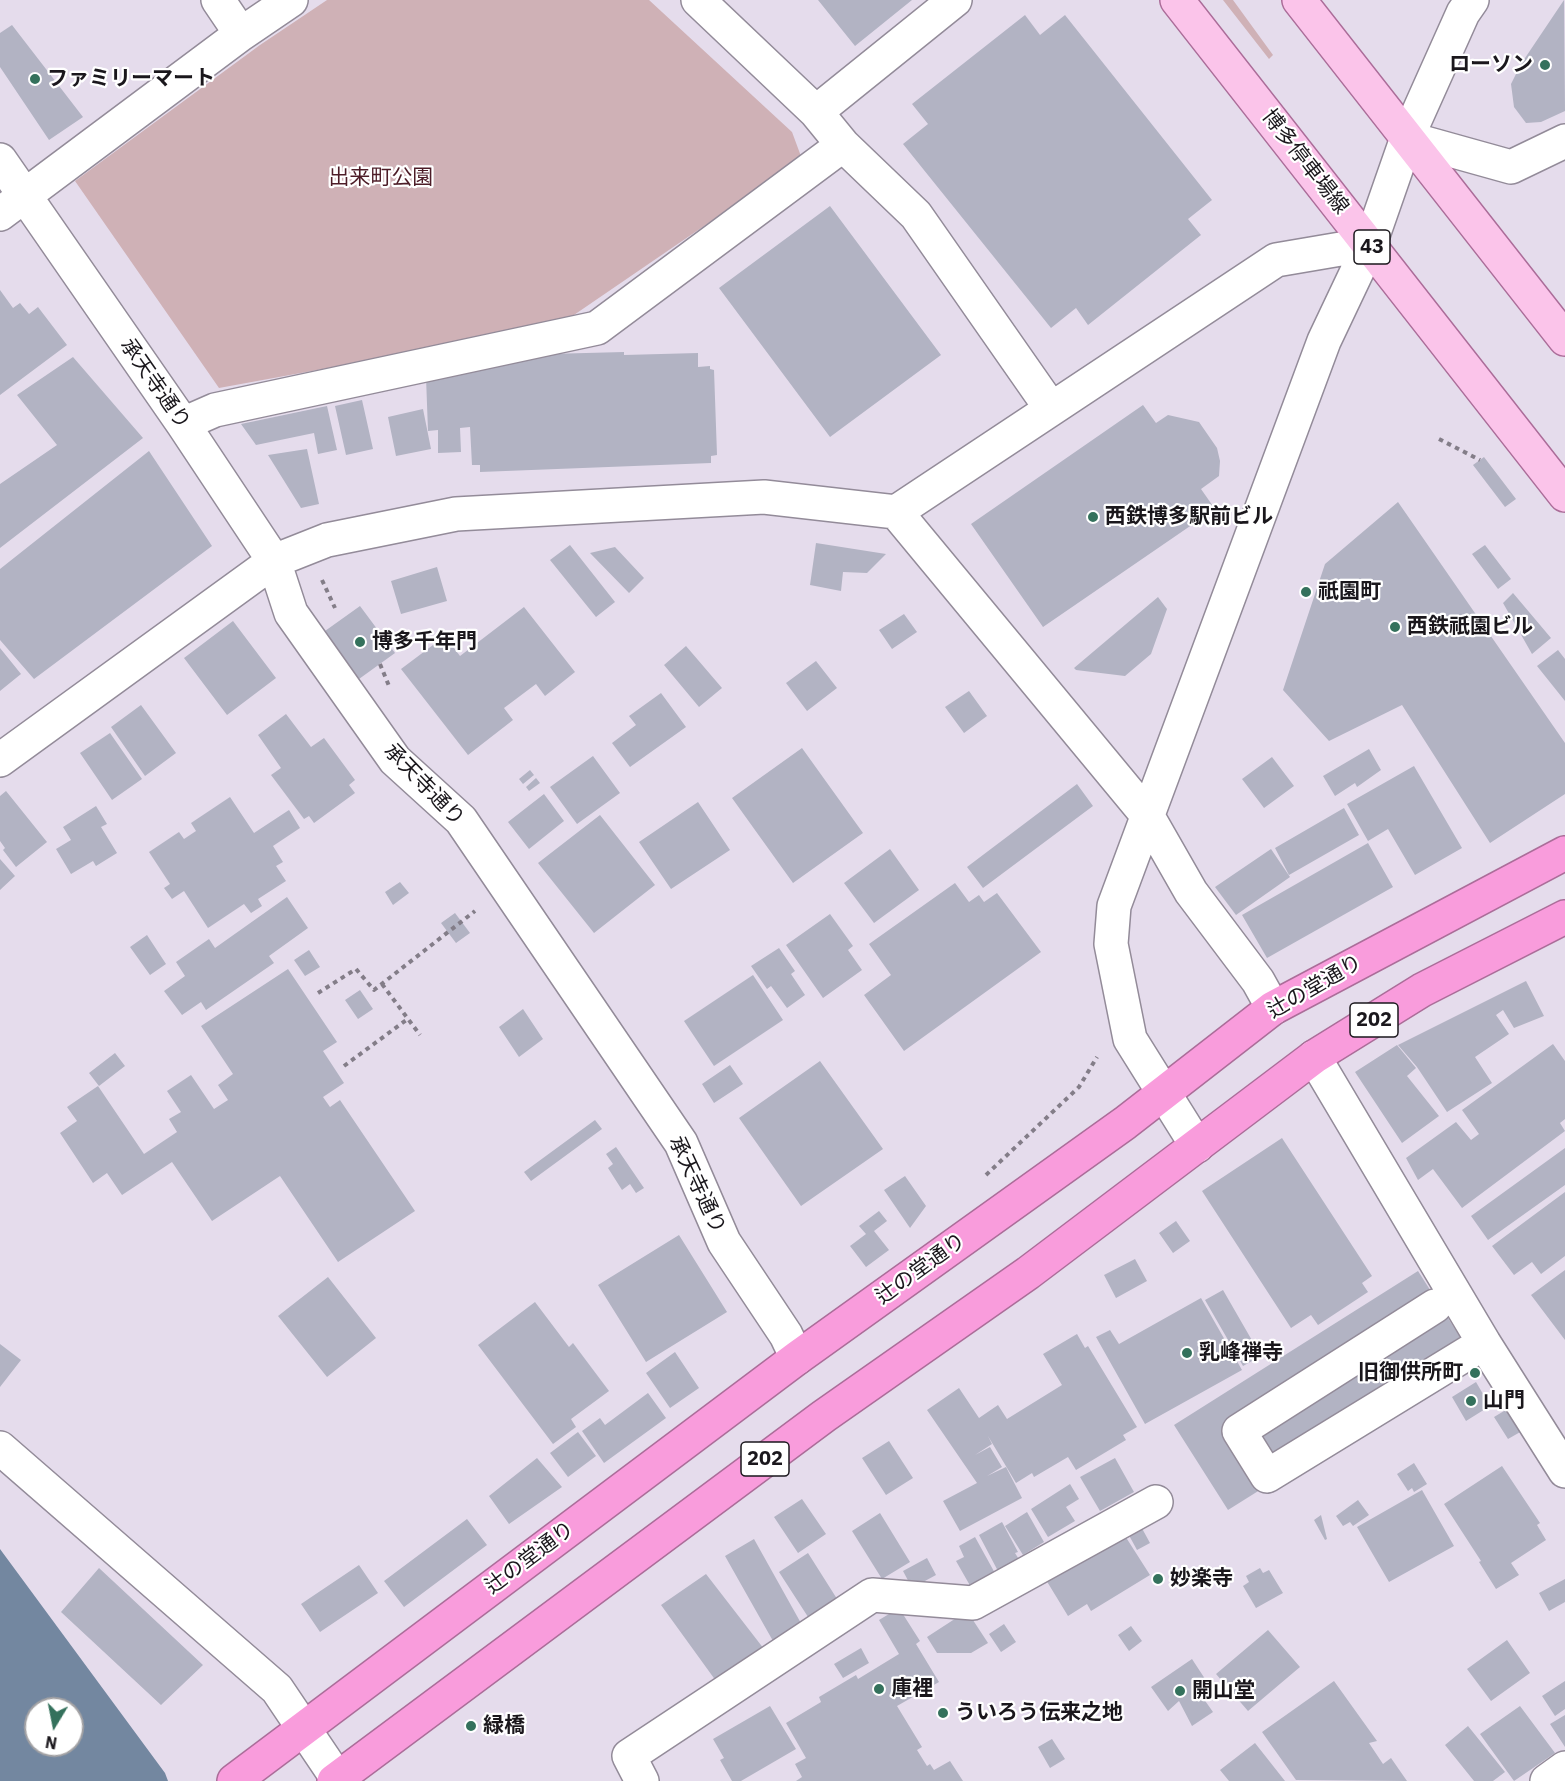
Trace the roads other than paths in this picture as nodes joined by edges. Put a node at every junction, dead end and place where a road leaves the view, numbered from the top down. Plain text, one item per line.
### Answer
1 (218, 0) edge
2 (291, 0) edge
3 (698, 0) edge
4 (956, 0) edge
5 (1177, 0) edge
6 (1299, 0) edge
7 (1472, 0) edge
8 (241, 34) junction
9 (816, 112) junction
10 (1407, 138) junction
11 (1565, 141) edge
12 (843, 144) junction
13 (0, 160) edge
14 (12, 205) edge
15 (1370, 244) junction
16 (1565, 339) edge
17 (1050, 407) junction
18 (183, 424) junction
19 (1565, 495) edge
20 (896, 512) junction
21 (274, 561) junction
22 (0, 760) edge
23 (1147, 815) junction
24 (1565, 853) edge
25 (1565, 917) edge
26 (1273, 1008) junction
27 (1314, 1057) junction
28 (1165, 1092) junction
29 (1197, 1146) junction
30 (1436, 1306) dead end
31 (1484, 1343) junction
32 (797, 1358) junction
33 (0, 1448) edge
34 (1565, 1471) edge
35 (1156, 1502) dead end
36 (303, 1728) junction
37 (1565, 1768) edge
38 (337, 1780) edge
39 (234, 1781) edge
40 (642, 1781) edge
41 (1547, 1781) edge

1 - 8 street
2 - 8 street
3 - 9 street
4 - 9 street
5 - 15 main road, 博多停車場線 / 43
6 - 10 main road
7 - 10 street
8 - 14 street
9 - 12 street
10 - 11 street
10 - 15 street
10 - 16 main road
12 - 17 street
12 - 18 street
13 - 14 street, 承天寺通り
14 - 18 street, 承天寺通り
15 - 17 street
15 - 19 main road, 博多停車場線 / 43
15 - 23 street
17 - 20 street
18 - 21 street, 承天寺通り
20 - 21 street
20 - 23 street
21 - 22 street
21 - 32 street, 承天寺通り
23 - 26 street
23 - 28 street
24 - 26 highway, 辻の堂通り
25 - 27 highway, 202
26 - 28 highway, 辻の堂通り
27 - 29 highway, 202
27 - 31 street
28 - 29 street
28 - 32 highway, 辻の堂通り
29 - 38 highway, 202
30 - 31 street
31 - 34 street
32 - 36 highway, 辻の堂通り
33 - 36 street
35 - 40 street
36 - 38 street
36 - 39 highway, 辻の堂通り
37 - 41 street

